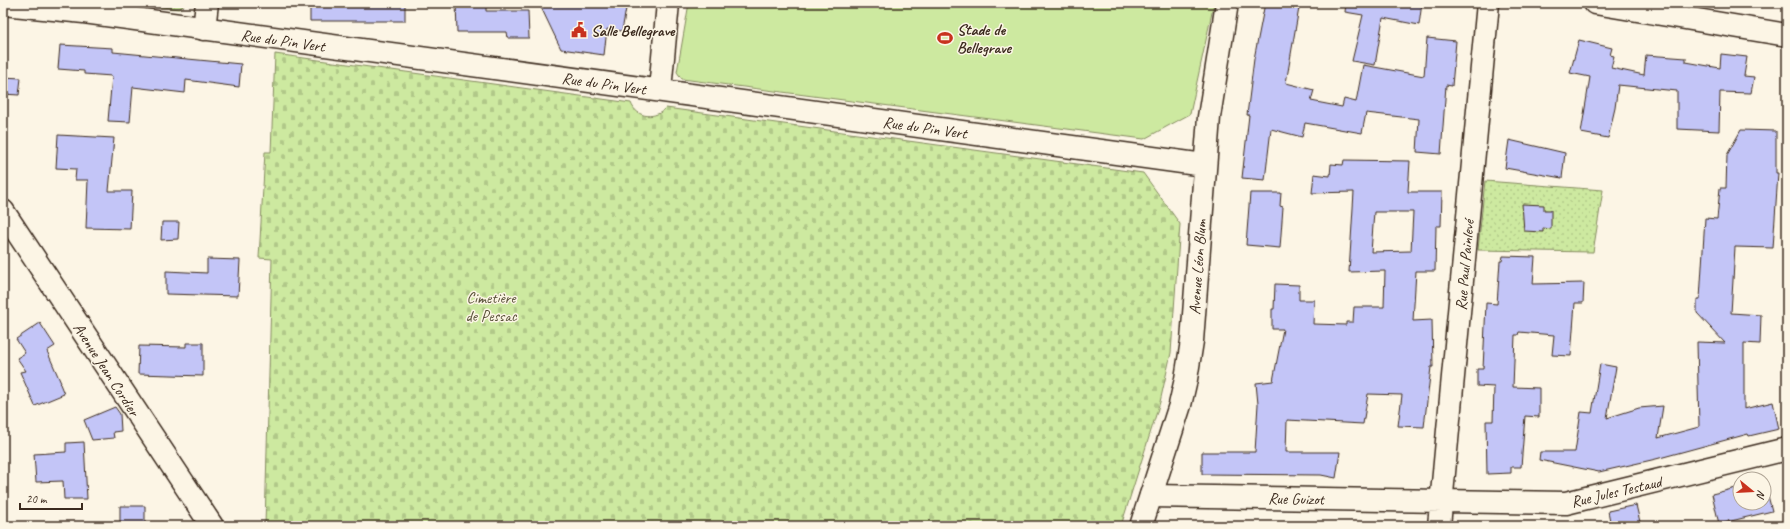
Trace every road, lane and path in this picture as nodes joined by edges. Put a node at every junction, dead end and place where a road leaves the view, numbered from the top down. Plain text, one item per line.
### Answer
1 (207, 3) edge
2 (668, 3) edge
3 (1227, 3) edge
4 (1488, 3) edge
5 (1596, 3) edge
6 (3, 4) edge
7 (204, 29) junction
8 (1787, 35) edge
9 (660, 90) junction
10 (1204, 165) junction
11 (3, 211) edge
12 (1787, 449) edge
13 (1151, 496) junction
14 (1442, 500) junction
15 (212, 526) edge
16 (1141, 526) edge
17 (1439, 526) edge

1 - 7 street
2 - 9 street
3 - 10 street, Avenue Léon Blum
4 - 14 street, Rue Paul Painlevé
5 - 8 street
6 - 7 street, Rue du Pin Vert
7 - 9 street, Rue du Pin Vert
9 - 10 street, Rue du Pin Vert
10 - 13 street, Avenue Léon Blum
11 - 15 street, Avenue Jean Cordier
12 - 14 street, Rue Jules Testaud
13 - 14 street, Rue Guizot
13 - 16 street, Avenue Léon Blum
14 - 17 street, Rue Paul Painlevé

